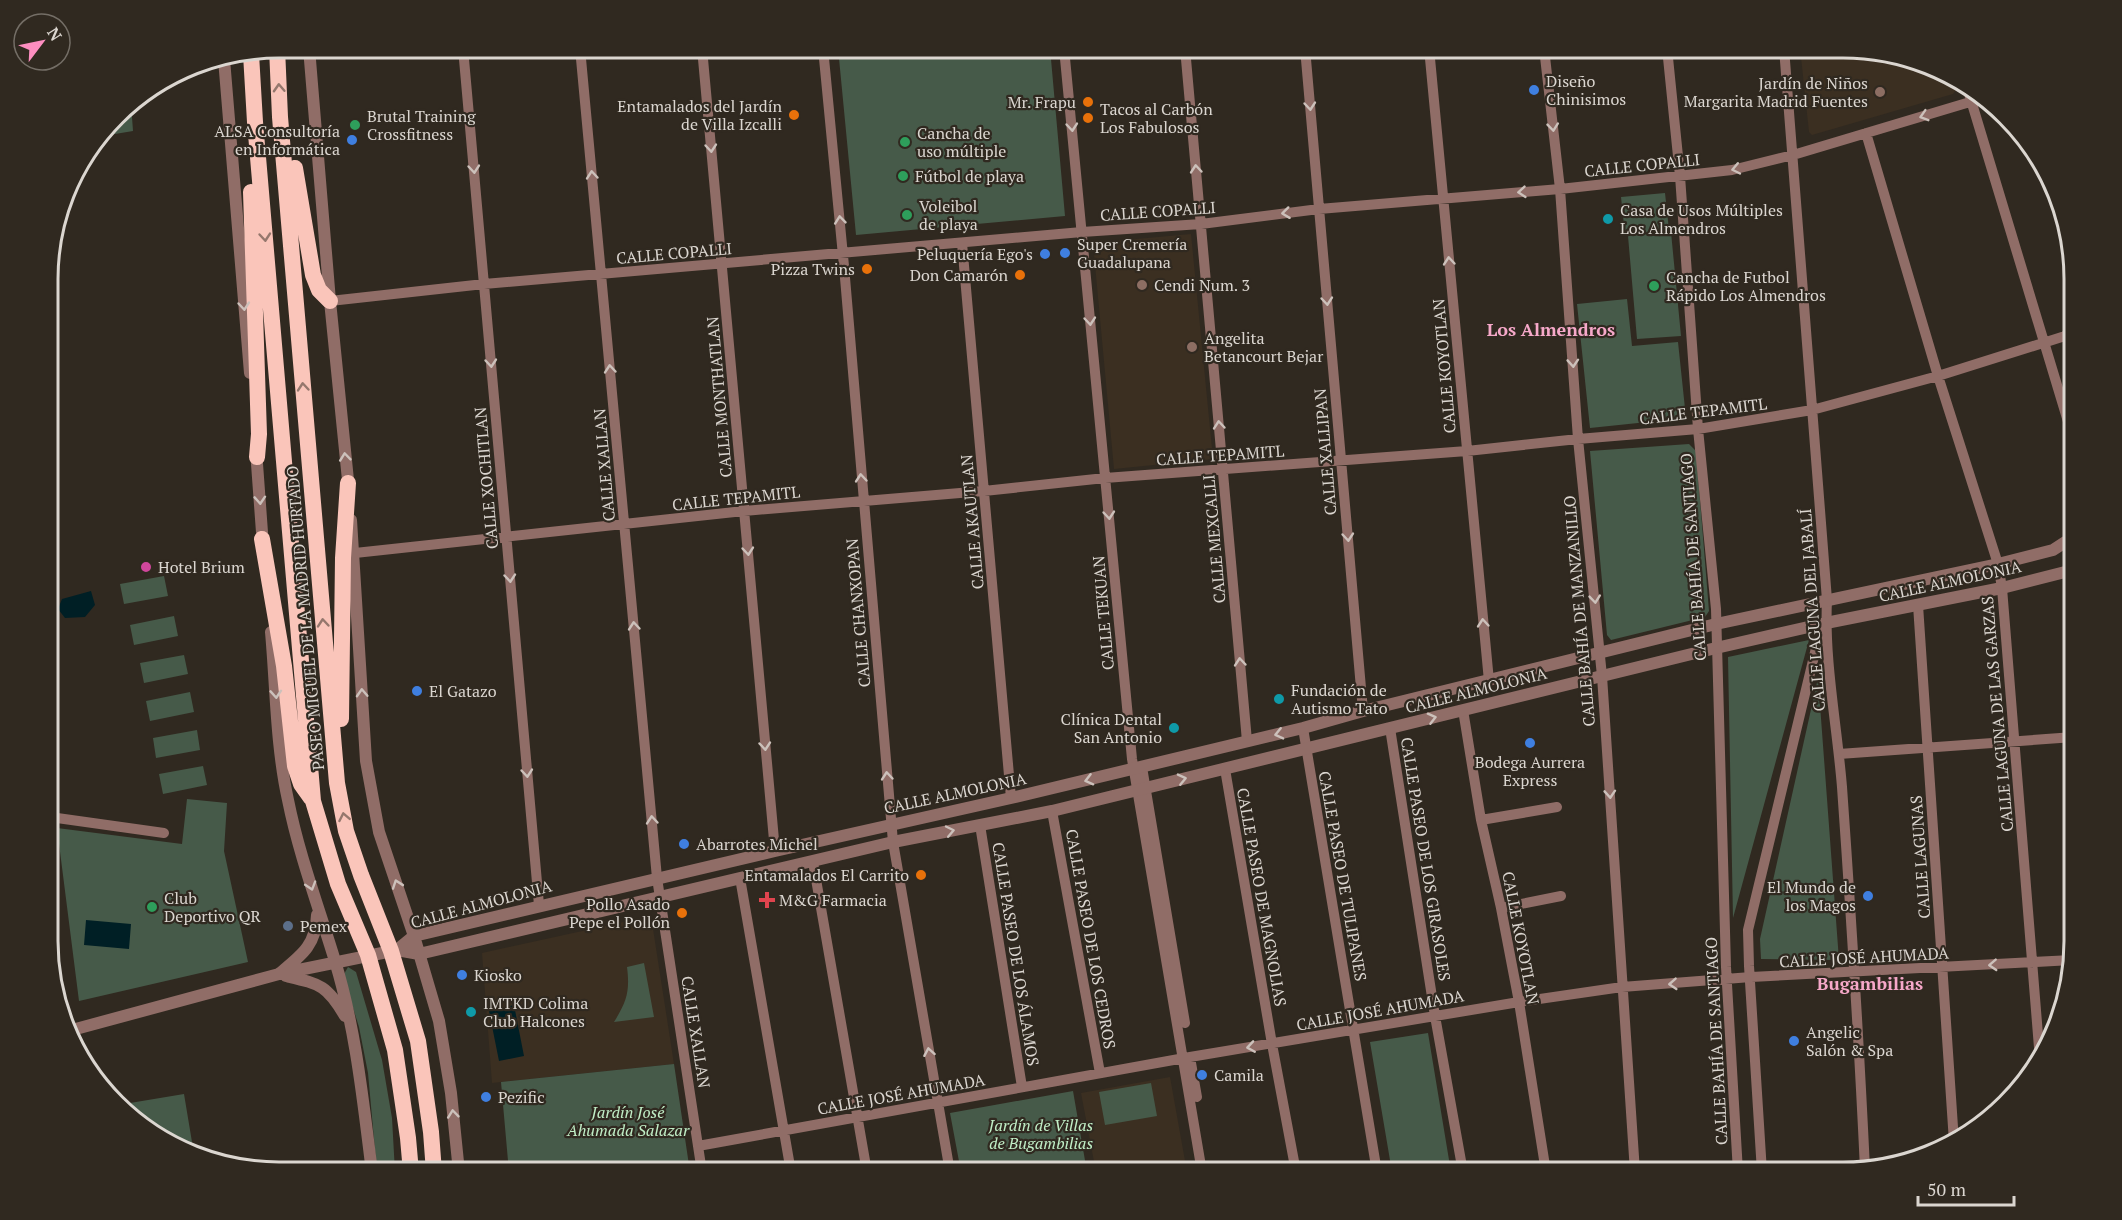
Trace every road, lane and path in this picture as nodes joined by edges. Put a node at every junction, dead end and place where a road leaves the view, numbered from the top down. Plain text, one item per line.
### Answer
1 (277, 58) edge
2 (310, 58) edge
3 (464, 58) edge
4 (581, 58) edge
5 (703, 58) edge
6 (824, 58) edge
7 (1065, 58) edge
8 (1186, 58) edge
9 (1306, 58) edge
10 (1430, 58) edge
11 (1545, 58) edge
12 (1668, 58) edge
13 (1785, 58) edge
14 (251, 60) edge
15 (225, 65) edge
16 (1973, 101) edge
17 (1977, 104) edge
18 (280, 117) junction
19 (255, 122) junction
20 (1866, 133) junction
21 (1793, 155) junction
22 (1680, 177) junction
23 (1560, 189) junction
24 (1443, 199) junction
25 (1319, 209) junction
26 (1201, 224) junction
27 (1082, 232) junction
28 (962, 243) junction
29 (843, 254) junction
30 (722, 264) junction
31 (601, 274) junction
32 (484, 284) junction
33 (330, 301) junction
34 (2064, 337) edge
35 (2045, 343) junction
36 (1938, 376) junction
37 (2064, 407) edge
38 (1812, 411) junction
39 (1698, 429) junction
40 (1578, 439) junction
41 (1467, 451) junction
42 (257, 457) junction
43 (1341, 460) junction
44 (1223, 470) junction
45 (1105, 478) junction
46 (348, 483) junction
47 (984, 491) junction
48 (863, 501) junction
49 (744, 511) junction
50 (624, 525) junction
51 (262, 538) junction
52 (506, 538) junction
53 (2064, 542) edge
54 (355, 553) junction
55 (1998, 564) junction
56 (2064, 572) edge
57 (2002, 588) junction
58 (1827, 600) junction
59 (1918, 605) junction
60 (1826, 623) junction
61 (1716, 624) junction
62 (1716, 648) junction
63 (1600, 654) junction
64 (1602, 676) junction
65 (1489, 681) junction
66 (1463, 710) junction
67 (1363, 711) junction
68 (1303, 728) junction
69 (1390, 728) junction
70 (2064, 738) edge
71 (1247, 741) junction
72 (2014, 742) junction
73 (1928, 747) junction
74 (1306, 748) junction
75 (1839, 754) junction
76 (1138, 768) junction
77 (1225, 769) junction
78 (337, 783) junction
79 (1141, 788) junction
80 (1011, 798) junction
81 (313, 801) junction
82 (1557, 807) dead end
83 (1052, 811) junction
84 (58, 819) edge
85 (1481, 820) junction
86 (891, 824) junction
87 (980, 825) junction
88 (164, 833) dead end
89 (893, 842) junction
90 (775, 851) junction
91 (813, 862) junction
92 (657, 878) junction
93 (740, 878) junction
94 (1561, 896) dead end
95 (659, 897) junction
96 (539, 905) junction
97 (317, 908) junction
98 (1501, 908) junction
99 (414, 936) junction
100 (394, 950) junction
101 (419, 954) junction
102 (368, 955) junction
103 (2063, 961) edge
104 (336, 962) junction
105 (2033, 963) junction
106 (1942, 968) junction
107 (1855, 973) junction
108 (279, 974) junction
109 (1750, 977) junction
110 (1727, 979) junction
111 (1622, 987) junction
112 (1519, 1002) junction
113 (1435, 1016) junction
114 (352, 1028) junction
115 (77, 1029) edge
116 (1354, 1030) junction
117 (2039, 1042) edge
118 (1272, 1044) junction
119 (1187, 1057) junction
120 (1100, 1074) junction
121 (1022, 1087) junction
122 (938, 1103) junction
123 (858, 1117) junction
124 (784, 1131) junction
125 (1953, 1132) edge
126 (698, 1146) junction
127 (1865, 1160) edge
128 (371, 1162) edge
129 (410, 1162) edge
130 (433, 1162) edge
131 (458, 1162) edge
132 (700, 1162) edge
133 (789, 1162) edge
134 (865, 1162) edge
135 (948, 1162) edge
136 (1201, 1162) edge
137 (1207, 1162) edge
138 (1294, 1162) edge
139 (1375, 1162) edge
140 (1461, 1162) edge
141 (1544, 1162) edge
142 (1634, 1162) edge
143 (1737, 1162) edge
144 (1761, 1162) edge

18 -> 1 highway, PASEO MIGUEL DE LA MADRID HURTADO
2 - 33 street
3 -> 32 street, CALLE XOCHITLAN
31 -> 4 street, CALLE XALLAN
5 -> 30 street, CALLE MONTHATLAN
29 -> 6 street, CALLE CHANXOPAN
7 -> 27 street, CALLE TEKUAN
26 -> 8 street, CALLE MEXCALLI
9 -> 25 street, CALLE XALLIPAN
10 - 24 street, CALLE KOYOTLAN
11 -> 23 street, CALLE BAHÍA DE MANZANILLO
12 - 22 street, CALLE BAHÍA DE SANTIAGO
13 - 21 street, CALLE LAGUNA DEL JABALÍ
14 - 19 highway, PASEO MIGUEL DE LA MADRID HURTADO
15 -> 42 street
16 -> 20 street, CALLE COPALLI
17 - 35 street
18 - 33 highway
78 -> 18 highway, PASEO MIGUEL DE LA MADRID HURTADO
19 - 42 highway
19 -> 81 highway, PASEO MIGUEL DE LA MADRID HURTADO
20 - 21 street, CALLE COPALLI
20 - 36 street, CALLE LAGUNA DE LAS GARZAS
21 -> 22 street, CALLE COPALLI
21 - 38 street, CALLE LAGUNA DEL JABALÍ
22 - 23 street, CALLE COPALLI
22 - 39 street, CALLE BAHÍA DE SANTIAGO
23 -> 24 street, CALLE COPALLI
23 -> 40 street, CALLE BAHÍA DE MANZANILLO
24 - 25 street, CALLE COPALLI
41 -> 24 street, CALLE KOYOTLAN
25 -> 26 street, CALLE COPALLI
25 -> 43 street, CALLE XALLIPAN
26 - 27 street, CALLE COPALLI
44 -> 26 street, CALLE MEXCALLI
27 - 28 street, CALLE COPALLI
27 -> 45 street, CALLE TEKUAN
28 - 29 street, CALLE COPALLI
28 - 47 street, CALLE AKAUTLAN
29 - 30 street, CALLE COPALLI
48 -> 29 street, CALLE CHANXOPAN
30 - 31 street, CALLE COPALLI
30 - 49 street, CALLE MONTHATLAN
31 - 32 street, CALLE COPALLI
50 -> 31 street, CALLE XALLAN
32 - 33 street, CALLE COPALLI
32 -> 52 street, CALLE XOCHITLAN
46 -> 33 street
34 - 35 street, CALLE TEPAMITL
35 - 36 street, CALLE TEPAMITL
35 - 37 street
36 - 38 street, CALLE TEPAMITL
36 - 55 street, CALLE LAGUNA DE LAS GARZAS
38 - 39 street, CALLE TEPAMITL
38 - 58 street, CALLE LAGUNA DEL JABALÍ
39 - 40 street, CALLE TEPAMITL
39 - 61 street, CALLE BAHÍA DE SANTIAGO
40 - 41 street, CALLE TEPAMITL
40 -> 63 street, CALLE BAHÍA DE MANZANILLO
41 - 43 street, CALLE TEPAMITL
65 -> 41 street, CALLE KOYOTLAN
42 -> 51 street
43 - 44 street, CALLE TEPAMITL
43 -> 67 street, CALLE XALLIPAN
44 - 45 street, CALLE TEPAMITL
71 -> 44 street, CALLE MEXCALLI
45 - 47 street, CALLE TEPAMITL
45 -> 76 street, CALLE TEKUAN
46 - 54 street
46 - 78 highway
47 - 48 street, CALLE TEPAMITL
47 - 80 street, CALLE AKAUTLAN
48 - 49 street, CALLE TEPAMITL
86 -> 48 street, CALLE CHANXOPAN
49 - 50 street, CALLE TEPAMITL
49 -> 90 street, CALLE MONTHATLAN
50 - 52 street, CALLE TEPAMITL
92 -> 50 street, CALLE XALLAN
51 - 81 highway
51 -> 97 street
52 - 54 street, CALLE TEPAMITL
52 -> 96 street, CALLE XOCHITLAN
53 - 55 street, CALLE ALMOLONIA
99 -> 54 street
55 - 57 street, CALLE LAGUNA DE LAS GARZAS
55 - 58 street, CALLE ALMOLONIA
56 - 57 street, CALLE ALMOLONIA
57 - 59 street, CALLE ALMOLONIA
57 - 72 street, CALLE LAGUNA DE LAS GARZAS
58 - 60 street, CALLE LAGUNA DEL JABALÍ
58 - 61 street, CALLE ALMOLONIA
59 - 60 street, CALLE ALMOLONIA
59 - 73 street, CALLE LAGUNAS
60 - 62 street, CALLE ALMOLONIA
60 - 75 street, CALLE LAGUNA DEL JABALÍ
60 - 109 street
61 - 62 street, CALLE BAHÍA DE SANTIAGO
61 - 63 street, CALLE ALMOLONIA
62 - 64 street, CALLE ALMOLONIA
62 - 110 street, CALLE BAHÍA DE SANTIAGO
63 - 64 street, CALLE BAHÍA DE MANZANILLO
63 - 65 street, CALLE ALMOLONIA
64 - 66 street, CALLE ALMOLONIA
64 -> 111 street, CALLE BAHÍA DE MANZANILLO
65 - 67 street, CALLE ALMOLONIA
69 -> 66 street, CALLE ALMOLONIA
66 - 85 street, CALLE KOYOTLAN
67 - 68 street, CALLE ALMOLONIA
68 -> 71 street, CALLE ALMOLONIA
68 - 74 street, CALLE PASEO DE TULIPANES
69 - 74 street, CALLE ALMOLONIA
69 - 113 street, CALLE PASEO DE LOS GIRASOLES
70 - 72 street
71 - 76 street, CALLE ALMOLONIA
72 - 73 street
72 - 105 street, CALLE LAGUNA DE LAS GARZAS
73 - 75 street
73 - 106 street, CALLE LAGUNAS
74 - 77 street, CALLE ALMOLONIA
74 - 116 street, CALLE PASEO DE TULIPANES
75 - 107 street, CALLE LAGUNA DEL JABALÍ
76 - 79 street, CALLE TEKUAN
76 -> 80 street, CALLE ALMOLONIA
79 -> 77 street, CALLE ALMOLONIA
77 - 118 street, CALLE PASEO DE MAGNOLIAS
100 -> 78 highway, PASEO MIGUEL DE LA MADRID HURTADO
79 - 83 street, CALLE ALMOLONIA
79 - 119 street, CALLE TEKUAN
80 - 86 street, CALLE ALMOLONIA
81 - 102 highway, PASEO MIGUEL DE LA MADRID HURTADO
82 - 85 street
83 - 87 street, CALLE ALMOLONIA
83 - 120 street, CALLE PASEO DE LOS CEDROS
84 - 88 street
85 - 98 street, CALLE KOYOTLAN
86 - 89 street, CALLE CHANXOPAN
86 - 90 street, CALLE ALMOLONIA
89 -> 87 street, CALLE ALMOLONIA
87 - 121 street, CALLE PASEO DE LOS ÁLAMOS
89 - 91 street, CALLE ALMOLONIA
122 -> 89 street, CALLE CHANXOPAN
90 - 92 street, CALLE ALMOLONIA
91 - 93 street, CALLE ALMOLONIA
91 - 123 street
92 - 95 street, CALLE XALLAN
92 - 96 street, CALLE ALMOLONIA
93 - 95 street, CALLE ALMOLONIA
93 - 124 street
94 - 98 street
95 - 101 street, CALLE ALMOLONIA
95 - 126 street, CALLE XALLAN
96 - 99 street, CALLE ALMOLONIA
97 - 104 street
97 - 108 street
98 - 112 street, CALLE KOYOTLAN
99 - 100 street, CALLE ALMOLONIA
99 - 101 street
100 - 101 street, CALLE ALMOLONIA
100 - 102 street
100 - 130 highway, PASEO MIGUEL DE LA MADRID HURTADO
131 -> 101 street
102 - 104 street
102 - 129 highway, PASEO MIGUEL DE LA MADRID HURTADO
103 - 105 street, CALLE JOSÉ AHUMADA
104 - 108 street
104 - 114 street
105 -> 106 street, CALLE JOSÉ AHUMADA
105 - 117 street, CALLE LAGUNA DE LAS GARZAS
106 - 107 street, CALLE JOSÉ AHUMADA
106 - 125 street, CALLE LAGUNAS
107 - 109 street, CALLE JOSÉ AHUMADA
107 - 127 street, CALLE LAGUNA DEL JABALÍ
108 - 114 street
108 - 115 street
109 - 110 street, CALLE JOSÉ AHUMADA
109 - 144 street
110 -> 111 street, CALLE JOSÉ AHUMADA
110 - 143 street, CALLE BAHÍA DE SANTIAGO
111 - 112 street, CALLE JOSÉ AHUMADA
111 - 142 street, CALLE BAHÍA DE MANZANILLO
112 - 113 street, CALLE JOSÉ AHUMADA
112 - 141 street, CALLE KOYOTLAN
113 - 116 street, CALLE JOSÉ AHUMADA
113 - 140 street, CALLE PASEO DE LOS GIRASOLES
114 - 128 street
116 - 118 street, CALLE JOSÉ AHUMADA
116 - 139 street, CALLE PASEO DE TULIPANES
118 -> 119 street, CALLE JOSÉ AHUMADA
118 - 138 street, CALLE PASEO DE MAGNOLIAS
119 - 120 street, CALLE JOSÉ AHUMADA
119 - 136 street, CALLE TEKUAN
119 - 137 street, CALLE TEKUAN
120 - 121 street, CALLE JOSÉ AHUMADA
121 - 122 street, CALLE JOSÉ AHUMADA
122 - 123 street, CALLE JOSÉ AHUMADA
122 - 135 street, CALLE CHANXOPAN
123 - 124 street, CALLE JOSÉ AHUMADA
123 - 134 street
124 - 126 street, CALLE JOSÉ AHUMADA
124 - 133 street
126 - 132 street, CALLE XALLAN

